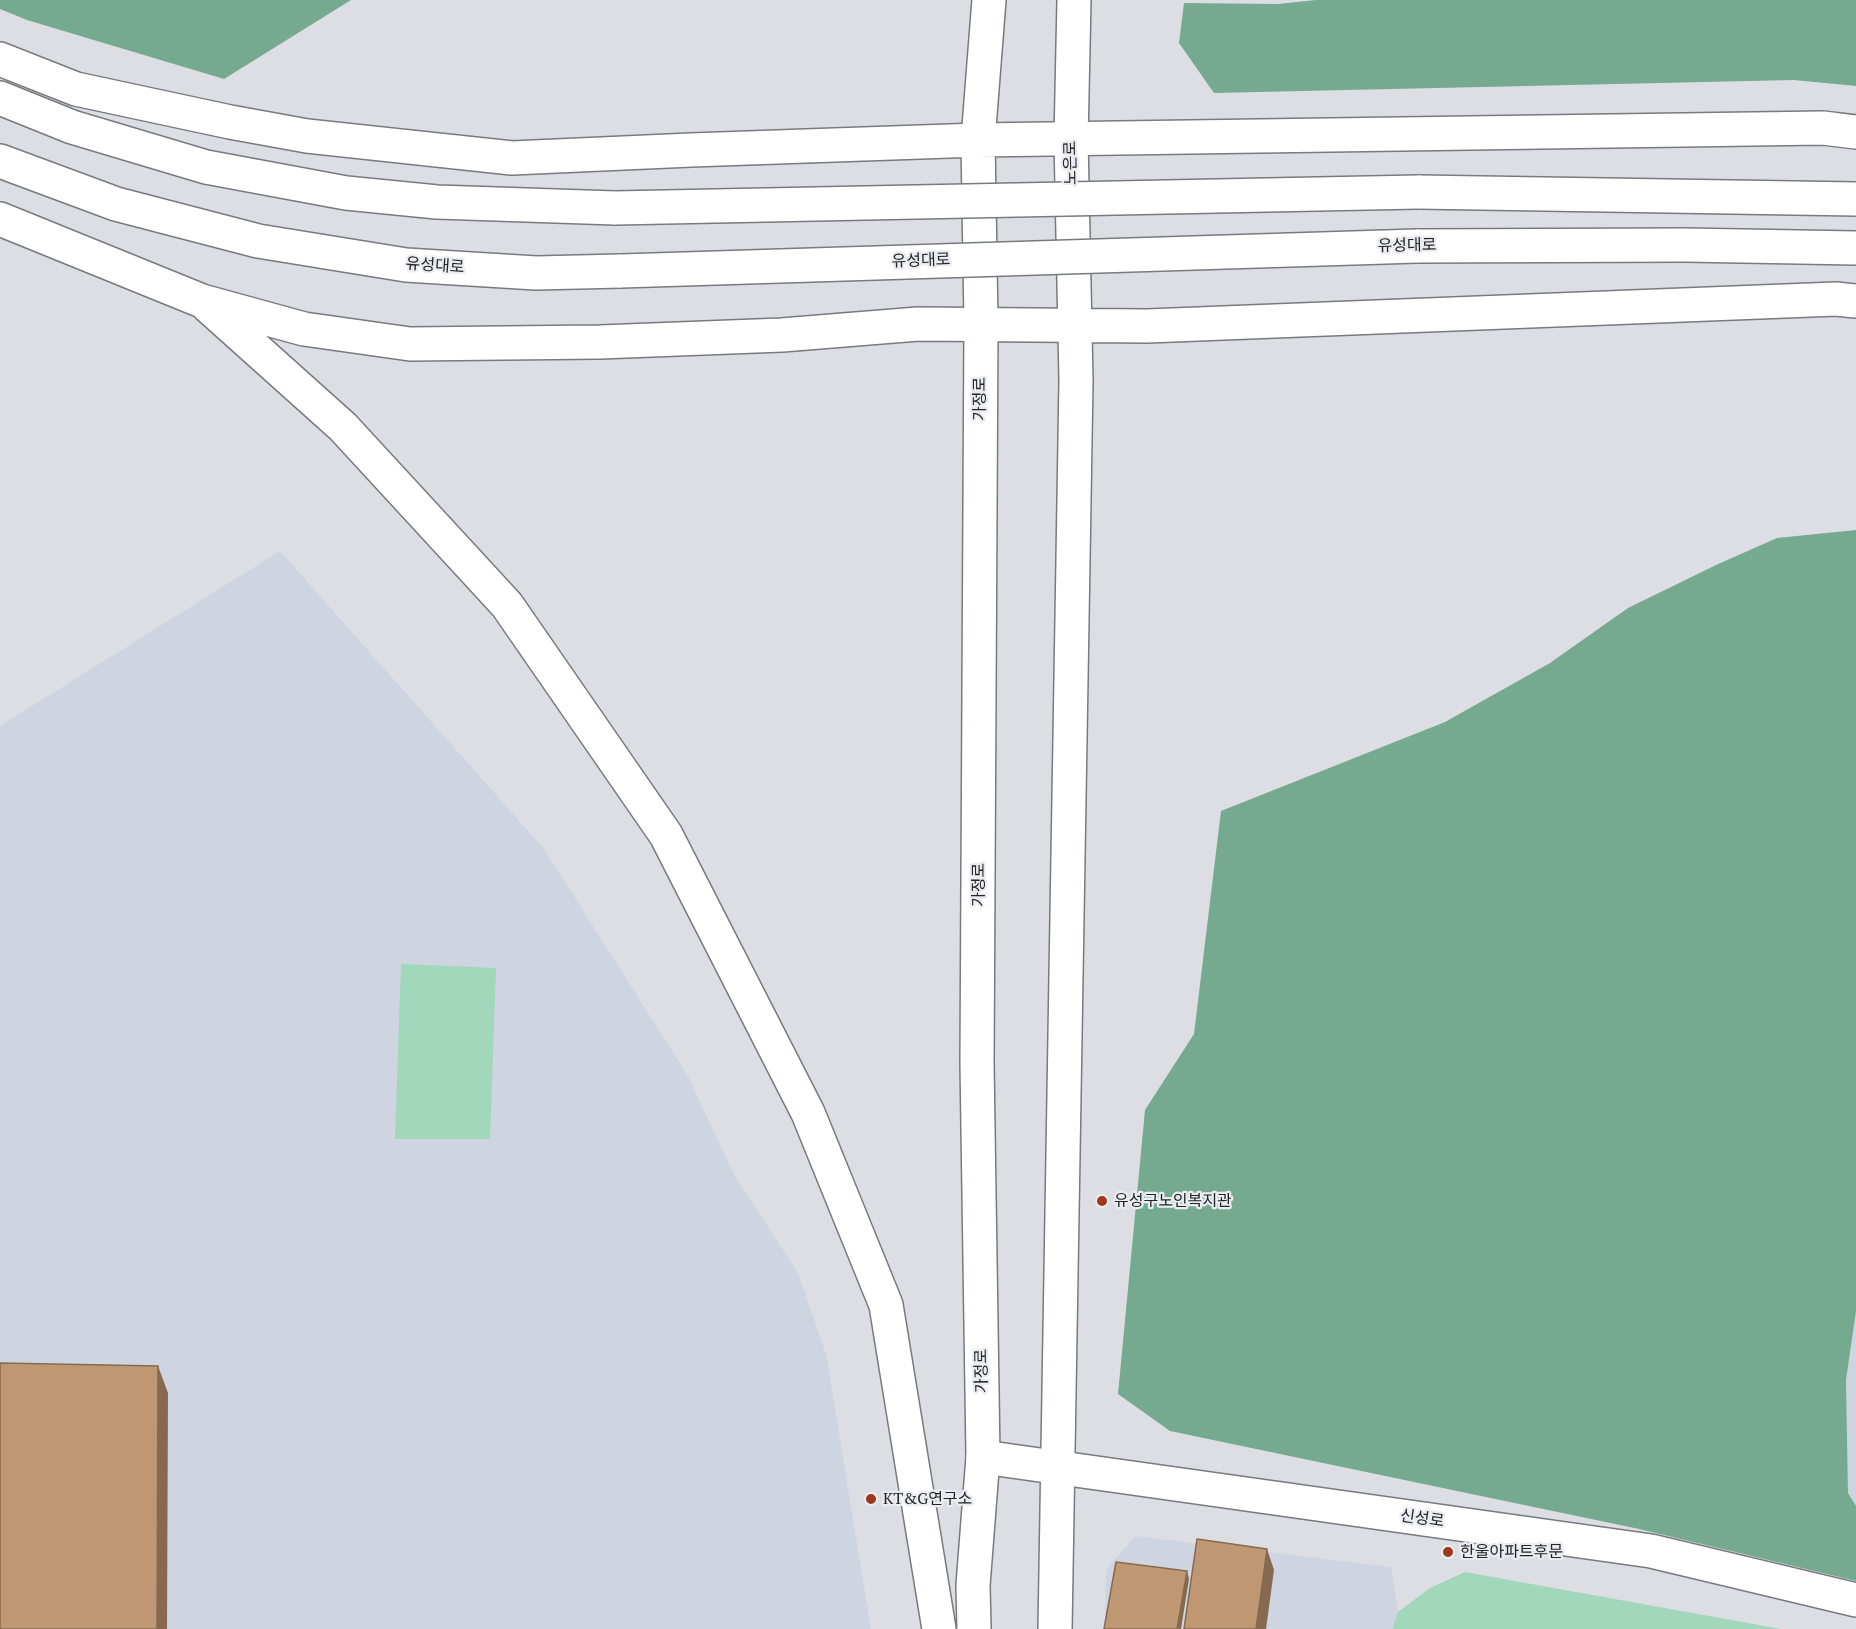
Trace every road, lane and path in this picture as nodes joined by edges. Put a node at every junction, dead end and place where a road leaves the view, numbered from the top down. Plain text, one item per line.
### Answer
1 (989, 0) edge
2 (1074, 0) edge
3 (0, 59) edge
4 (0, 98) edge
5 (1856, 132) edge
6 (1071, 139) junction
7 (978, 140) junction
8 (0, 161) edge
9 (1856, 199) edge
10 (0, 219) edge
11 (1856, 248) edge
12 (202, 301) junction
13 (1856, 301) edge
14 (981, 323) junction
15 (1074, 327) junction
16 (984, 1457) junction
17 (1056, 1467) junction
18 (1856, 1600) edge
19 (939, 1629) edge
20 (974, 1629) edge
21 (1055, 1629) edge

1 - 7 main road
2 - 6 main road, 노은로
3 - 7 main road
4 - 9 main road, bridge
5 - 6 main road
6 - 7 main road
6 - 15 main road, 노은로
7 - 14 main road, 가정로
8 - 11 main road, 유성대로, bridge
10 - 12 main road
12 - 14 main road
12 - 19 main road
13 - 15 main road
14 - 15 main road
14 - 16 main road, 가정로
15 - 17 main road
16 - 17 main road, 신성로
16 - 20 main road, 가정로
17 - 18 main road, 신성로
17 - 21 main road

